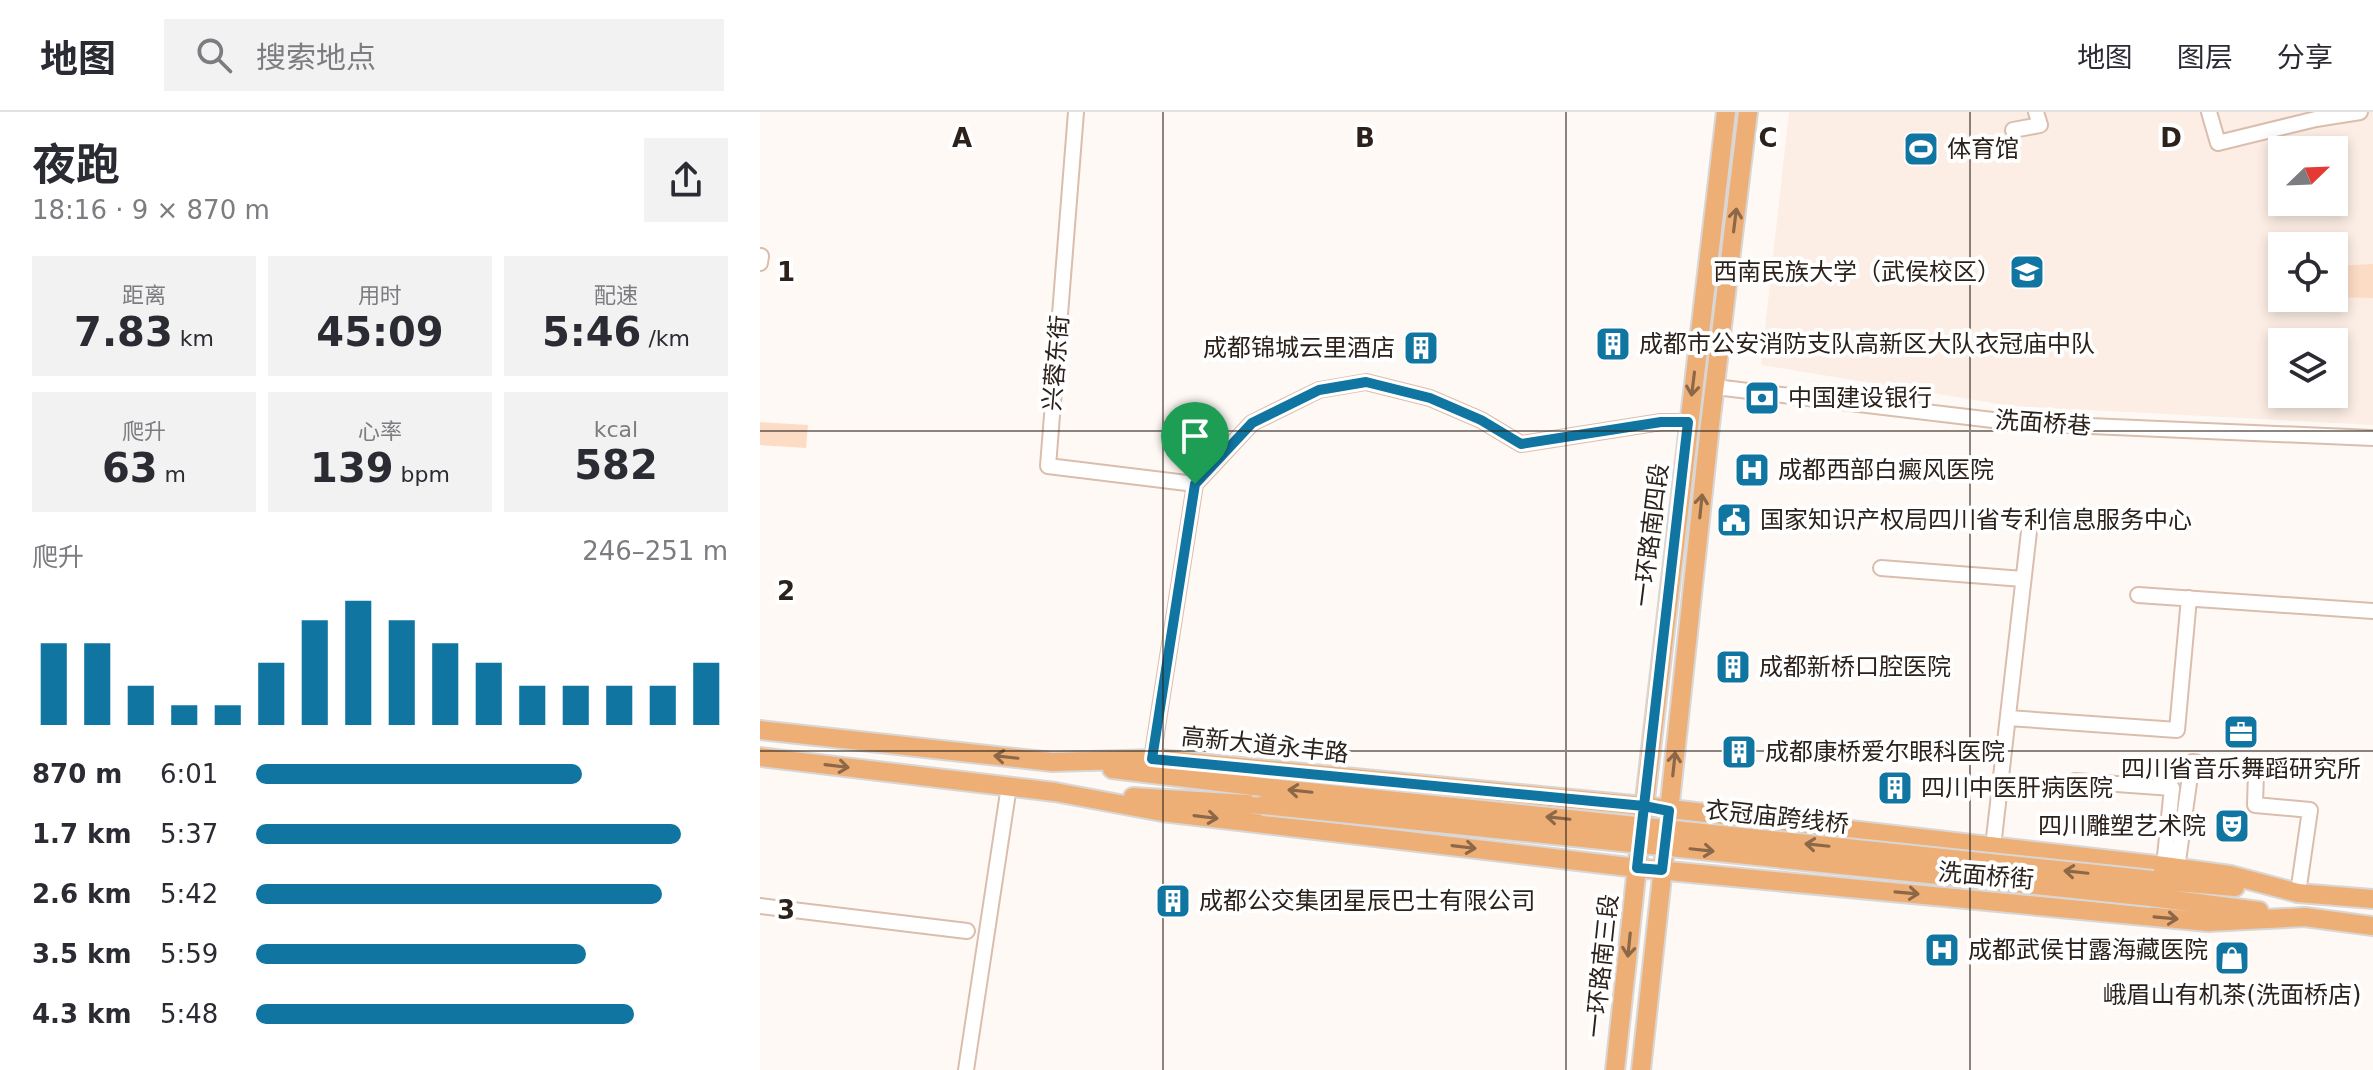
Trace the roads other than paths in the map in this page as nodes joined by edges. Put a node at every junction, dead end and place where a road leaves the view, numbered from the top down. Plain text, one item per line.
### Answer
1 (1076, 112) edge
2 (1726, 112) edge
3 (1748, 112) edge
4 (2036, 112) edge
5 (2209, 112) edge
6 (2360, 112) edge
7 (2013, 130) dead end
8 (761, 256) edge
9 (760, 263) edge
10 (1715, 387) junction
11 (1688, 422) junction
12 (2373, 438) edge
13 (1195, 484) junction
14 (2031, 514) dead end
15 (1881, 568) dead end
16 (2023, 579) junction
17 (2138, 595) dead end
18 (2189, 598) junction
19 (2373, 611) edge
20 (2008, 718) junction
21 (760, 730) edge
22 (760, 757) edge
23 (1152, 759) junction
24 (1052, 762) junction
25 (2075, 781) dead end
26 (1009, 786) junction
27 (1055, 792) junction
28 (1644, 806) junction
29 (1669, 811) junction
30 (1993, 847) junction
31 (1637, 868) junction
32 (1662, 870) junction
33 (2161, 878) junction
34 (2298, 893) junction
35 (2373, 899) edge
36 (760, 906) edge
37 (2305, 917) junction
38 (2373, 926) edge
39 (967, 931) dead end
40 (966, 1070) edge
41 (1615, 1070) edge
42 (1641, 1070) edge

1 - 13 street, 兴蓉东街
2 -> 11 main road, 一环路南四段
10 -> 3 main road, 一环路南四段
4 - 7 street
5 - 6 street
8 - 9 street
10 - 12 street, 洗面桥巷
29 -> 10 main road, 一环路南四段
11 - 13 street
11 - 28 main road, 一环路南四段
13 - 23 street
14 - 16 street
15 - 16 street
16 - 20 street
17 - 18 street
18 - 19 street
18 - 20 street
20 - 30 street
24 -> 21 main road, 高新大道永丰路
22 -> 26 main road
23 - 24 main road, 高新大道永丰路
23 - 28 main road, 高新大道永丰路
33 -> 24 main road, 衣冠庙跨线桥, bridge
25 - 33 street
26 - 27 main road
26 - 40 street
27 -> 31 main road
27 -> 33 main road, 衣冠庙跨线桥, bridge
28 - 29 main road, 高新大道永丰路
28 - 31 main road, 一环路南四段
29 - 30 main road, 洗面桥街
29 - 32 main road, 一环路南四段
30 - 33 main road, 洗面桥街
31 - 32 main road
31 -> 41 main road, 一环路南三段
32 -> 37 main road, 洗面桥街
32 - 42 main road, 一环路南三段
33 - 34 main road, 洗面桥街
33 - 34 main road, 洗面桥街
33 - 34 street
33 - 37 main road, 洗面桥街
34 - 35 main road, 洗面桥街
36 - 39 street
37 - 38 main road, 洗面桥街

